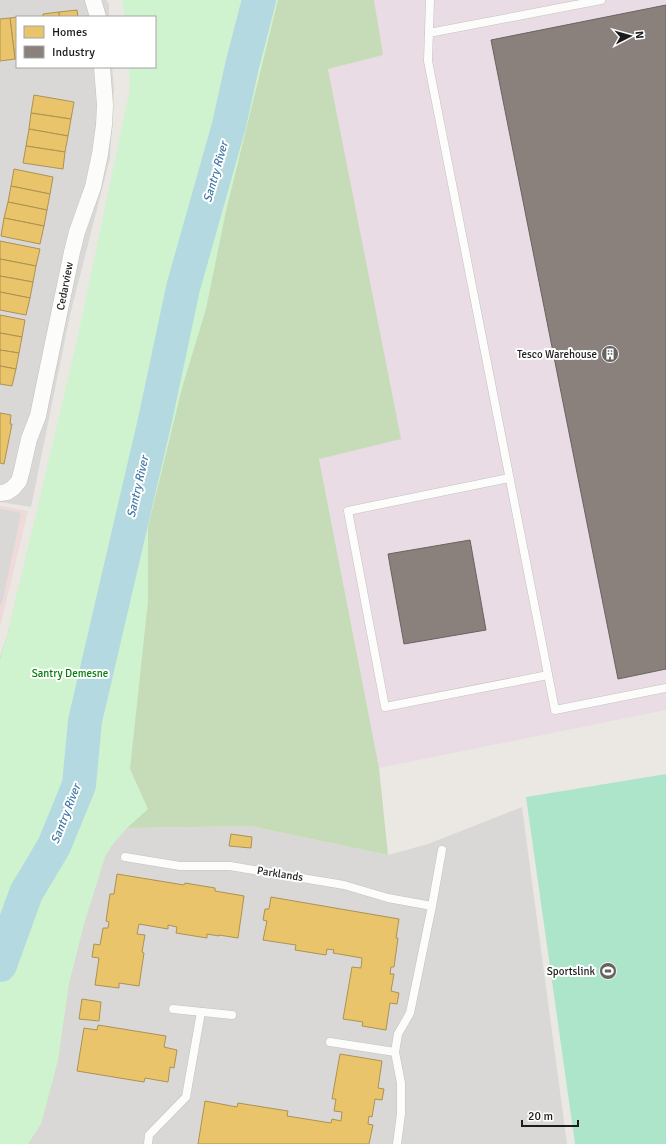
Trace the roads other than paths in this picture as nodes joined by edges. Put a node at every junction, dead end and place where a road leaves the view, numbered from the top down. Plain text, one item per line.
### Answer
1 (93, 0) edge
2 (430, 0) edge
3 (601, 0) edge
4 (98, 16) edge
5 (429, 33) junction
6 (102, 68) edge
7 (509, 478) junction
8 (0, 493) edge
9 (548, 675) junction
10 (666, 688) edge
11 (442, 850) dead end
12 (125, 857) dead end
13 (432, 906) junction
14 (173, 1009) dead end
15 (202, 1012) junction
16 (232, 1016) dead end
17 (330, 1042) dead end
18 (395, 1052) junction
19 (148, 1144) edge
20 (397, 1144) edge

1 - 4 street
2 - 5 lane
3 - 5 lane
5 - 7 lane
6 - 8 street, Cedarview
7 - 9 lane
7 - 9 lane
9 - 10 lane
11 - 13 lane
12 - 13 lane, Parklands
13 - 18 lane
14 - 15 lane
15 - 16 lane
15 - 19 lane
17 - 18 lane
18 - 20 lane

